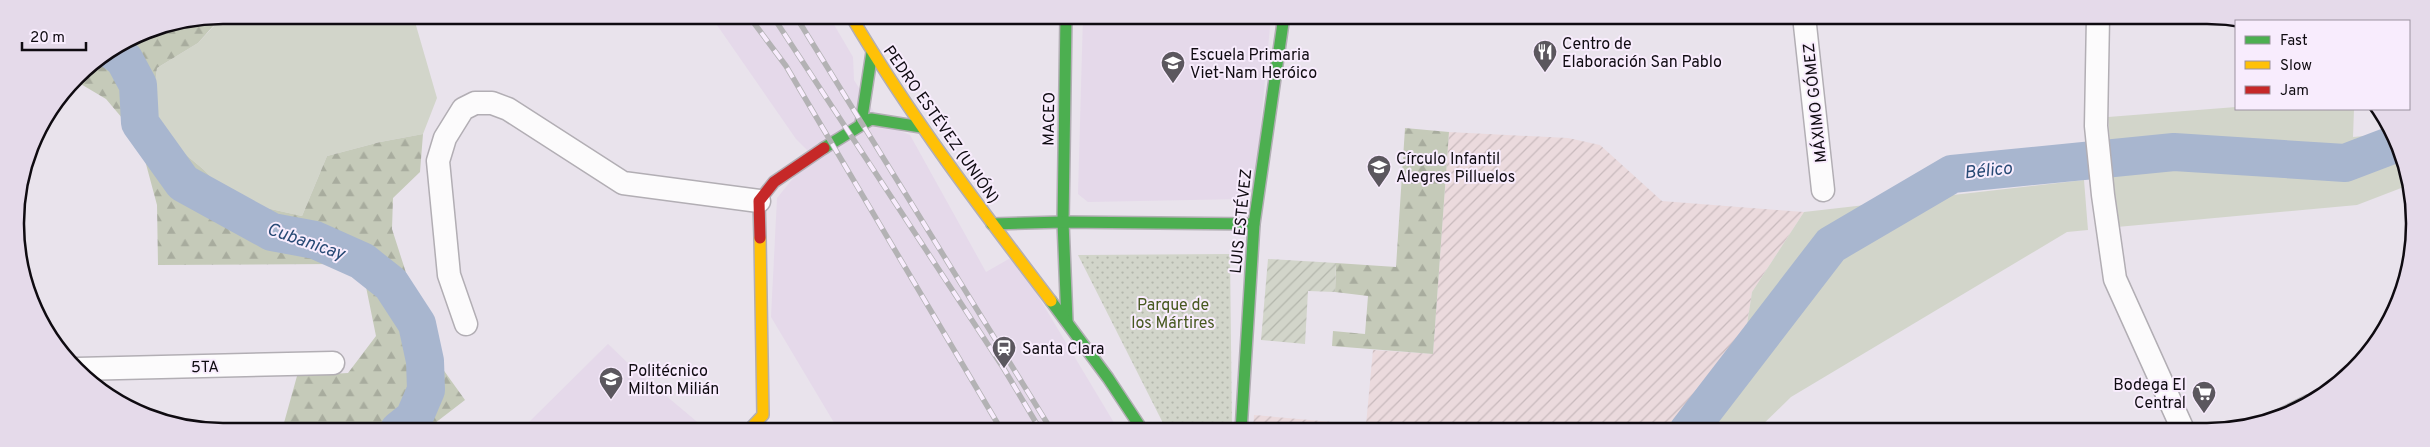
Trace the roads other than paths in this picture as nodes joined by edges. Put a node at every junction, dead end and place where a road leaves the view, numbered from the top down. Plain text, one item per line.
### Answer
1 (856, 24) edge
2 (1066, 24) edge
3 (1283, 24) edge
4 (1805, 24) edge
5 (2098, 24) edge
6 (872, 52) junction
7 (861, 124) junction
8 (922, 127) junction
9 (1823, 190) dead end
10 (759, 201) junction
11 (1063, 222) junction
12 (992, 224) junction
13 (1254, 224) junction
14 (1067, 321) junction
15 (466, 324) dead end
16 (333, 363) dead end
17 (92, 374) edge
18 (761, 423) edge
19 (1137, 423) edge
20 (1242, 423) edge
21 (2180, 423) edge

1 - 6 main road, PEDRO ESTÉVEZ (UNIÓN)
2 - 11 main road, MACEO
3 - 13 main road, LUIS ESTÉVEZ
4 - 9 street, MÁXIMO GÓMEZ
5 - 21 street
6 - 7 main road
6 - 8 main road, PEDRO ESTÉVEZ (UNIÓN)
7 - 8 main road
7 - 10 main road
8 - 12 main road, PEDRO ESTÉVEZ (UNIÓN)
10 - 15 street
10 - 18 main road
11 - 12 main road
11 - 13 main road
11 - 14 main road
12 - 14 main road
13 - 20 main road, LUIS ESTÉVEZ
14 - 19 main road
16 - 17 street, 5TA

